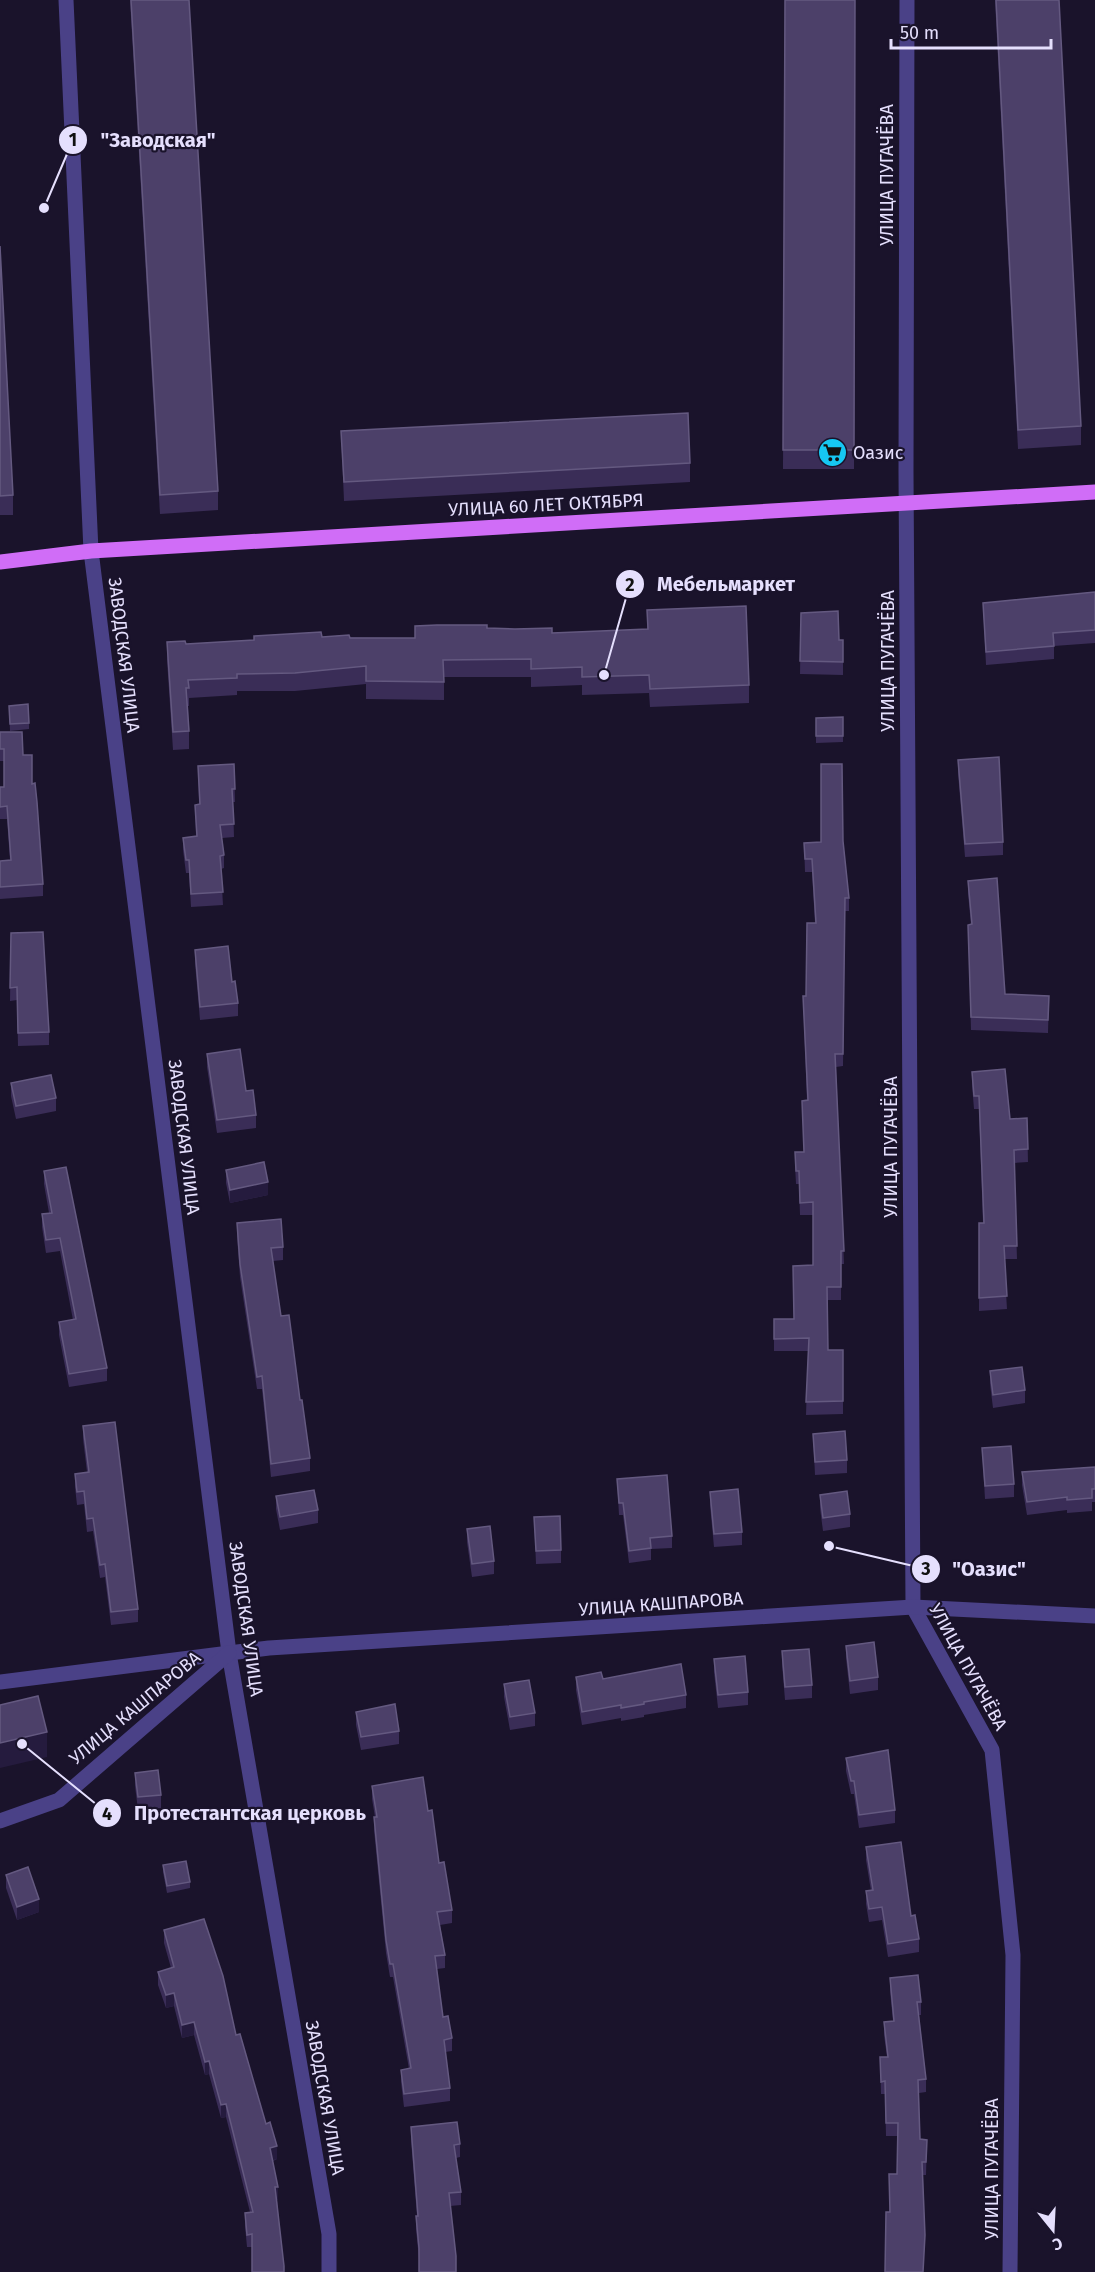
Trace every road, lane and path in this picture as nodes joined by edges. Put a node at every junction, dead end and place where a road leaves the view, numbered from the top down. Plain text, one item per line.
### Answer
1 (66, 0) edge
2 (907, 0) edge
3 (1095, 492) edge
4 (906, 503) junction
5 (91, 551) junction
6 (0, 562) edge
7 (913, 1607) junction
8 (1095, 1616) edge
9 (229, 1653) junction
10 (0, 1682) edge
11 (0, 1821) edge
12 (329, 2272) edge
13 (1010, 2272) edge

1 - 5 street, ЗАВОДСКАЯ УЛИЦА
2 - 4 street, УЛИЦА ПУГАЧЁВА
3 - 4 main road, УЛИЦА 60 ЛЕТ ОКТЯБРЯ
4 - 5 main road, УЛИЦА 60 ЛЕТ ОКТЯБРЯ
4 - 7 street, УЛИЦА ПУГАЧЁВА
5 - 6 main road, УЛИЦА 60 ЛЕТ ОКТЯБРЯ
5 - 9 street, ЗАВОДСКАЯ УЛИЦА
7 - 8 street, УЛИЦА КАШПАРОВА
7 - 9 street, УЛИЦА КАШПАРОВА
7 - 13 street, УЛИЦА ПУГАЧЁВА
9 - 10 street, УЛИЦА КАШПАРОВА
9 - 11 street, УЛИЦА КАШПАРОВА
9 - 12 street, ЗАВОДСКАЯ УЛИЦА

